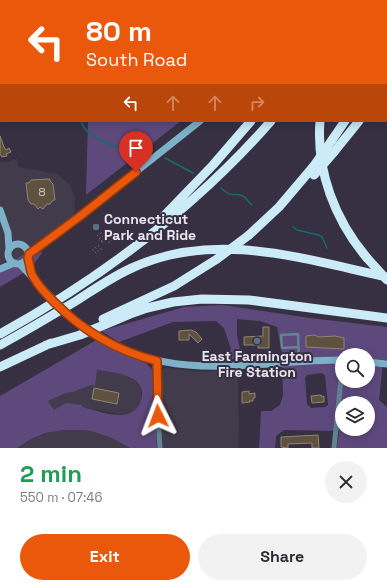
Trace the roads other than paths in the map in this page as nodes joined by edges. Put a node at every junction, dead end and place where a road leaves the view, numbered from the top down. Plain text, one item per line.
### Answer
1 (199, 122) edge
2 (250, 122) edge
3 (270, 122) edge
4 (320, 122) edge
5 (344, 122) edge
6 (357, 122) edge
7 (313, 171) junction
8 (0, 210) edge
9 (8, 233) junction
10 (140, 244) junction
11 (26, 251) junction
12 (9, 252) junction
13 (17, 264) junction
14 (0, 266) edge
15 (0, 269) edge
16 (33, 278) junction
17 (387, 278) edge
18 (387, 318) edge
19 (0, 334) edge
20 (0, 345) edge
21 (46, 345) junction
22 (298, 347) junction
23 (335, 360) edge
24 (157, 361) junction
25 (299, 361) junction
26 (375, 363) edge
27 (387, 364) edge
28 (0, 367) edge
29 (340, 388) edge
30 (160, 448) edge
31 (334, 448) edge

1 - 11 main road
2 - 10 highway
3 - 10 highway
4 - 17 highway, bridge
5 - 7 highway, bridge
6 - 7 highway, bridge
7 - 21 highway, bridge
8 - 9 main road
9 - 11 main road
9 - 12 main road
10 - 19 highway
11 - 12 main road
11 - 13 main road
11 - 16 main road
12 - 13 main road
12 - 14 main road
13 - 15 main road
13 - 16 main road
16 - 24 main road, bridge
17 - 20 highway
18 - 21 highway
21 - 28 highway
22 - 22 lane
22 - 25 lane
23 - 25 main road
24 - 25 main road
24 - 30 street
26 - 27 main road
29 - 31 street

